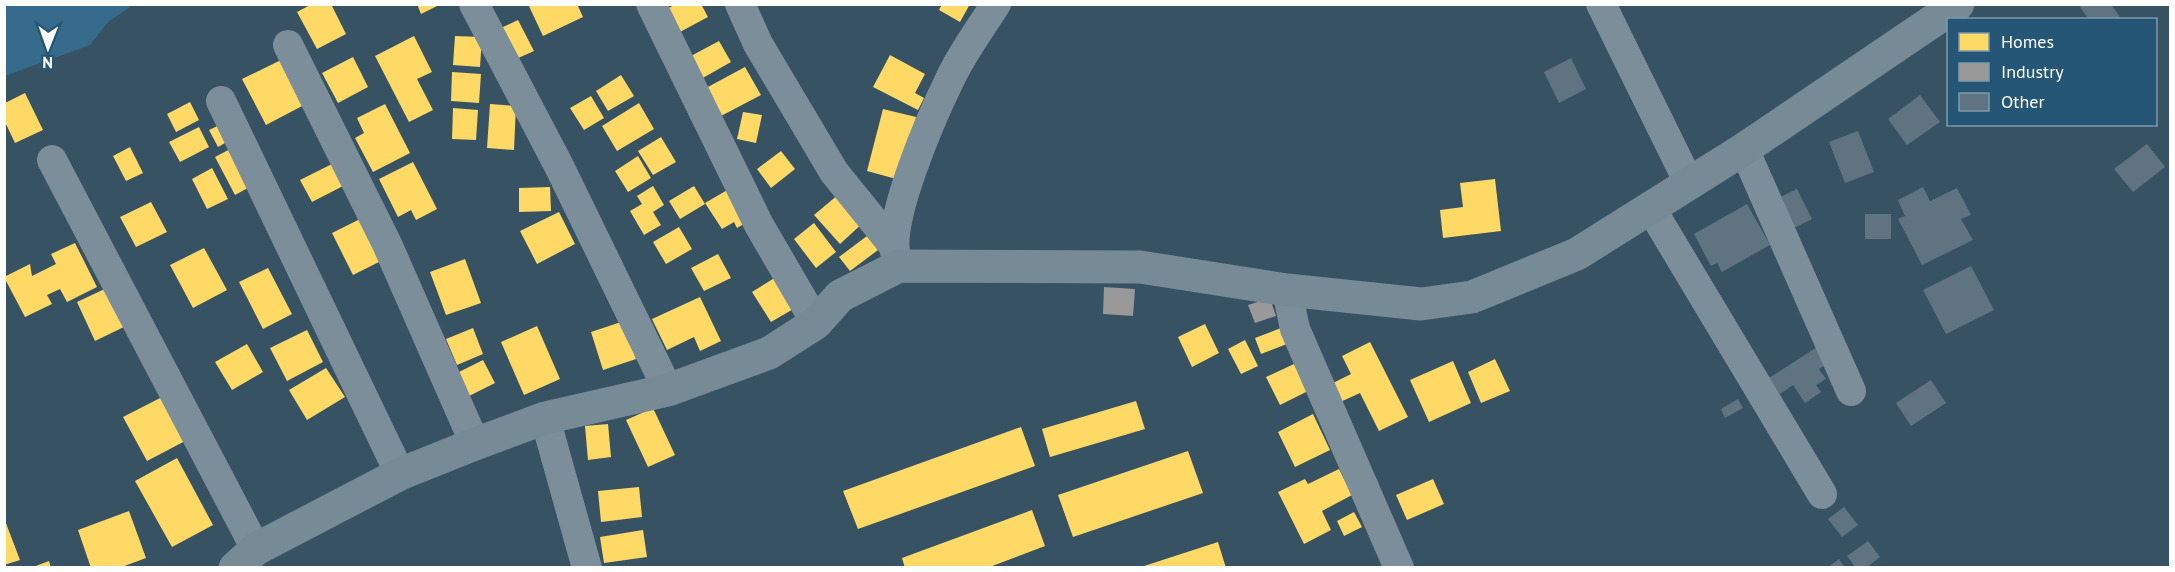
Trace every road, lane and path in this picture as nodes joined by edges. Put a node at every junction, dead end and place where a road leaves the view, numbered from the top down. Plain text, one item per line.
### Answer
1 (474, 4) edge
2 (651, 4) edge
3 (740, 4) edge
4 (996, 4) edge
5 (1601, 4) edge
6 (1958, 4) edge
7 (288, 45) dead end
8 (221, 101) dead end
9 (1743, 149) junction
10 (52, 160) dead end
11 (1689, 183) junction
12 (1650, 207) junction
13 (896, 255) junction
14 (1287, 290) junction
15 (816, 323) junction
16 (668, 390) junction
17 (1851, 391) dead end
18 (545, 418) junction
19 (475, 444) junction
20 (400, 474) junction
21 (1822, 494) dead end
22 (246, 558) edge
23 (586, 567) edge
24 (1399, 567) edge

1 - 16 street
2 - 15 street
3 - 13 street
4 - 13 street
5 - 11 street
6 - 9 street
7 - 19 street
8 - 20 street
9 - 11 street
9 - 17 street
10 - 22 street
11 - 12 street
12 - 14 street
12 - 21 street
13 - 14 street
13 - 15 street
14 - 24 street
15 - 16 street
16 - 18 street
18 - 19 street
18 - 23 street
19 - 20 street
20 - 22 street

